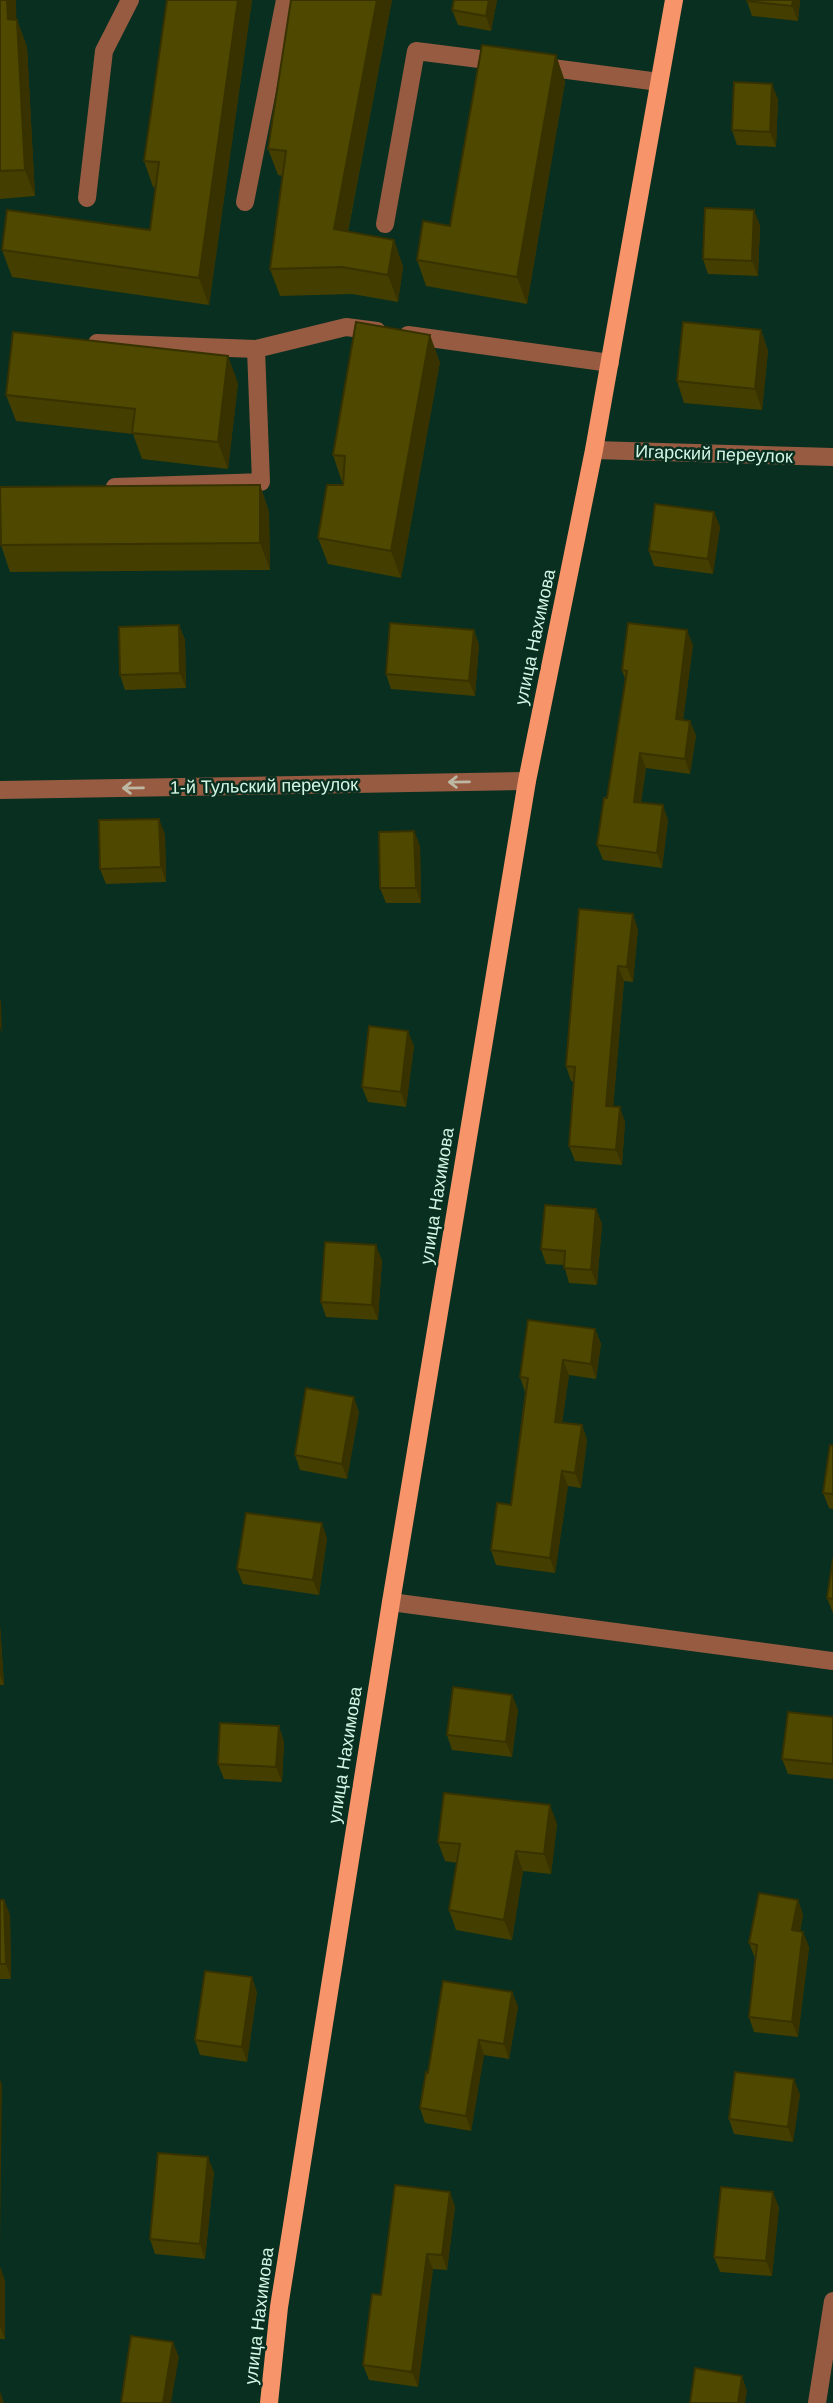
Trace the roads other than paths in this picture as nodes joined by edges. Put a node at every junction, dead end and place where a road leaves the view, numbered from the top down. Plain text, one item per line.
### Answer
1 (130, 0) edge
2 (285, 0) edge
3 (674, 0) edge
4 (659, 82) junction
5 (87, 198) dead end
6 (245, 202) dead end
7 (385, 224) dead end
8 (94, 343) edge
9 (256, 349) junction
10 (610, 363) junction
11 (594, 450) junction
12 (833, 457) edge
13 (102, 487) edge
14 (527, 781) junction
15 (0, 790) edge
16 (391, 1602) junction
17 (833, 1661) edge
18 (833, 2301) edge
19 (270, 2403) edge
20 (817, 2403) edge

1 - 5 street
2 - 6 street
3 - 4 main road, улица Нахимова
4 - 7 street
4 - 10 main road, улица Нахимова
8 - 9 street
9 - 10 street
9 - 13 street
10 - 11 main road, улица Нахимова
11 - 12 street, Игарский переулок
11 - 14 main road, улица Нахимова
14 -> 15 street, 1-й Тульский переулок
14 - 16 main road, улица Нахимова
16 - 17 street
16 - 19 main road, улица Нахимова
18 - 20 street

